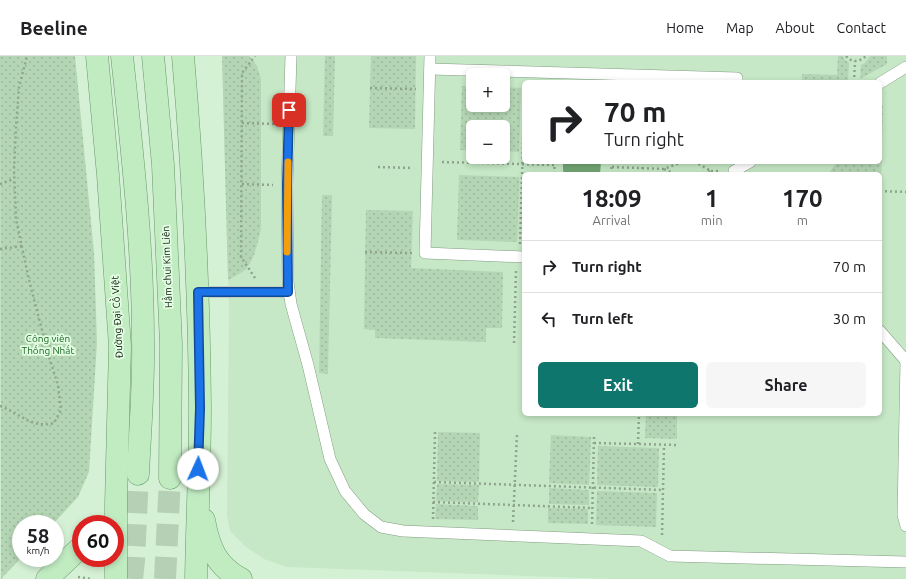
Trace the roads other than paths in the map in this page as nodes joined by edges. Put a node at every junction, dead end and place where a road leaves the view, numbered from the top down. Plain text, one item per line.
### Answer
1 (97, 56) edge
2 (122, 56) edge
3 (153, 56) edge
4 (183, 56) edge
5 (291, 56) edge
6 (430, 56) edge
7 (906, 67) edge
8 (430, 69) junction
9 (737, 80) edge
10 (882, 82) edge
11 (746, 164) edge
12 (735, 170) edge
13 (520, 256) edge
14 (198, 292) junction
15 (288, 292) junction
16 (882, 333) edge
17 (906, 361) edge
18 (138, 474) tunnel mouth
19 (170, 478) tunnel mouth
20 (198, 484) junction
21 (116, 504) junction
22 (108, 515) edge
23 (906, 526) edge
24 (72, 555) edge
25 (906, 562) edge
26 (47, 579) edge
27 (116, 579) edge
28 (196, 579) edge
29 (241, 579) edge

1 - 21 main road, Đường Đại Cồ Việt
2 - 18 main road
3 - 19 main road, Hầm chui Kim Liên
4 - 14 main road
5 - 15 lane
6 - 8 lane
7 - 10 lane
8 - 9 lane
8 - 13 lane
11 - 12 lane
14 - 15 lane
14 - 20 main road
15 - 25 lane
16 - 17 lane
17 - 23 lane
20 - 28 main road
20 - 29 main road
21 - 22 main road
21 - 27 main road, Đường Đại Cồ Việt
24 - 26 main road

